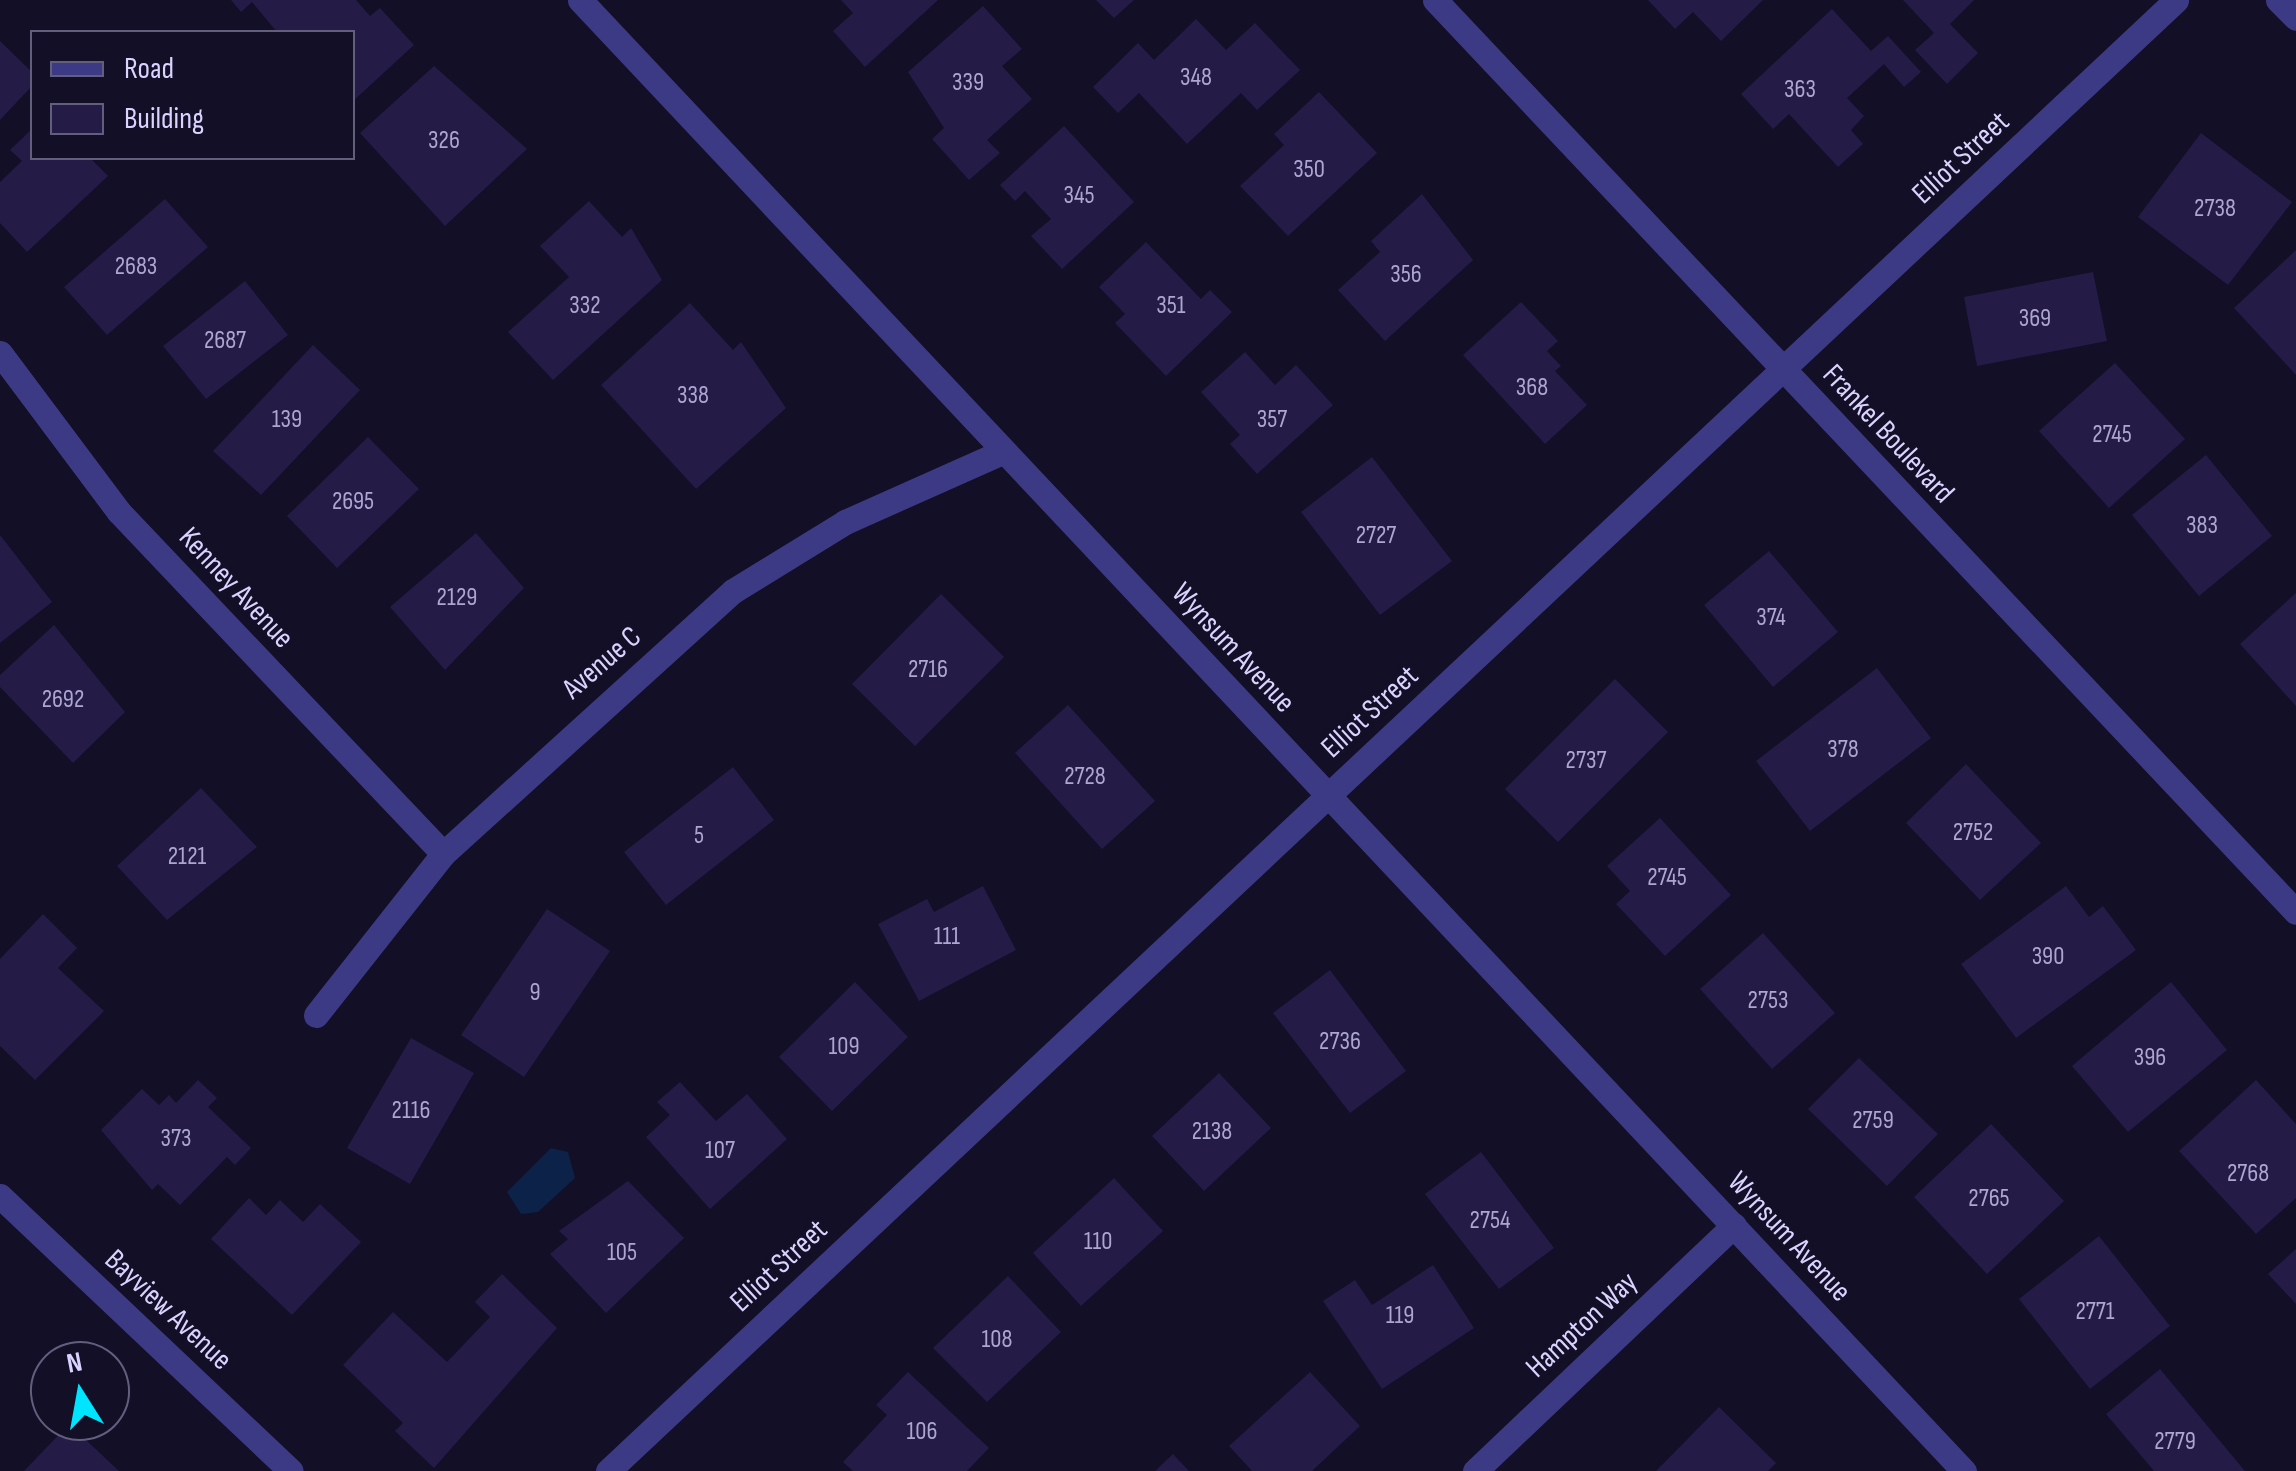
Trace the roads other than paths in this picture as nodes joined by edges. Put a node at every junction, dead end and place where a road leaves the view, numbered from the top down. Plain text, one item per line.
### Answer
1 (580, 0) edge
2 (1435, 0) edge
3 (2176, 0) edge
4 (2278, 0) edge
5 (2296, 18) edge
6 (0, 352) edge
7 (1782, 370) junction
8 (1002, 452) junction
9 (1328, 796) junction
10 (443, 854) junction
11 (2296, 912) edge
12 (316, 1015) dead end
13 (0, 1196) edge
14 (1734, 1226) junction
15 (290, 1471) edge
16 (608, 1471) edge
17 (1474, 1471) edge
18 (1964, 1471) edge

1 - 8 street, Wynsum Avenue
2 - 7 street, Frankel Boulevard
3 - 7 street, Elliot Street
4 - 5 street
6 - 10 street, Kenney Avenue
7 - 9 street, Elliot Street
7 - 11 street, Frankel Boulevard
8 - 9 street, Wynsum Avenue
8 - 10 street, Avenue C
9 - 14 street, Wynsum Avenue
9 - 16 street, Elliot Street
10 - 12 street, Avenue C
13 - 15 street, Bayview Avenue
14 - 17 street, Hampton Way
14 - 18 street, Wynsum Avenue

